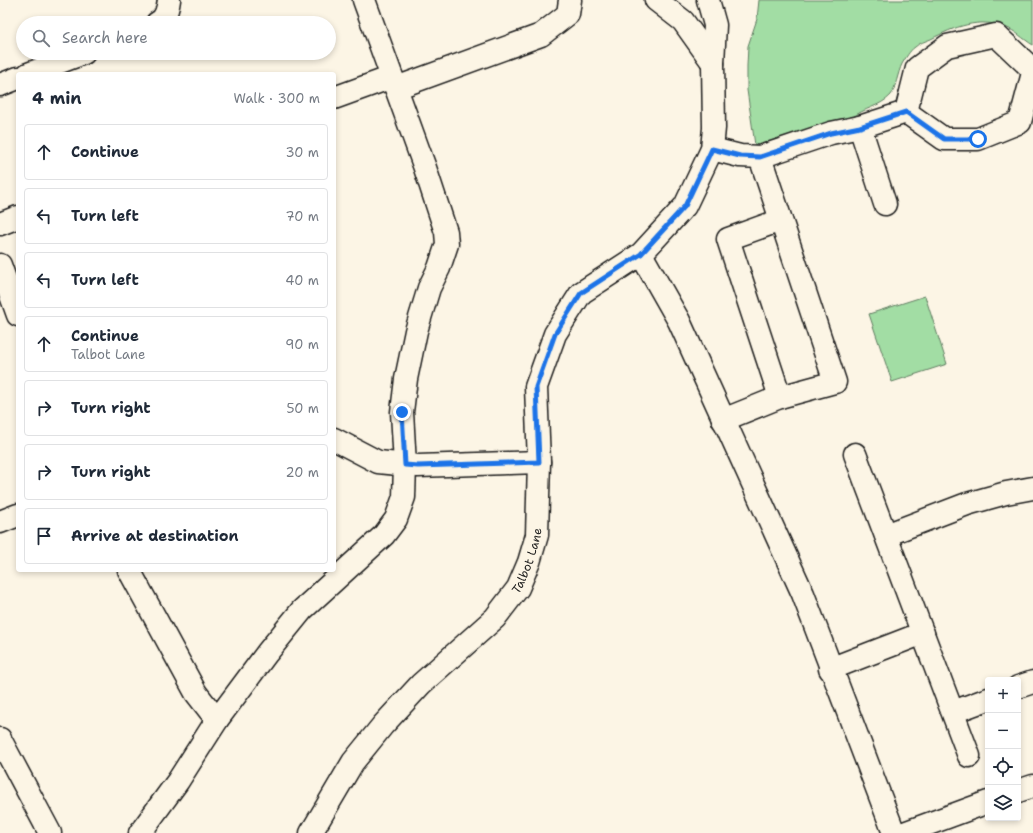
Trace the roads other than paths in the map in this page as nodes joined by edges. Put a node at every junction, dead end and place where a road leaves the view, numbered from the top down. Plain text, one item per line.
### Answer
1 (169, 0) edge
2 (364, 0) edge
3 (570, 0) edge
4 (656, 0) edge
5 (708, 0) edge
6 (164, 16) edge
7 (65, 60) edge
8 (713, 63) junction
9 (1033, 70) edge
10 (33, 72) edge
11 (1033, 73) edge
12 (16, 79) edge
13 (394, 82) junction
14 (0, 85) edge
15 (336, 97) edge
16 (906, 112) junction
17 (860, 127) junction
18 (712, 149) junction
19 (760, 157) junction
20 (885, 204) dead end
21 (16, 218) edge
22 (781, 220) junction
23 (0, 224) edge
24 (641, 254) junction
25 (0, 265) edge
26 (16, 309) edge
27 (780, 397) junction
28 (723, 420) junction
29 (336, 440) edge
30 (855, 454) dead end
31 (539, 462) junction
32 (405, 465) junction
33 (1033, 488) edge
34 (16, 516) edge
35 (0, 522) edge
36 (886, 535) junction
37 (130, 572) edge
38 (923, 633) junction
39 (830, 669) junction
40 (1033, 682) edge
41 (1021, 686) edge
42 (985, 700) edge
43 (953, 712) junction
44 (217, 720) junction
45 (0, 739) edge
46 (969, 756) dead end
47 (1033, 786) edge
48 (1021, 790) edge
49 (985, 803) edge
50 (50, 833) edge
51 (140, 833) edge
52 (311, 833) edge
53 (894, 833) edge
54 (904, 833) edge

1 - 6 street
2 - 13 street
3 - 13 street
4 - 8 street
5 - 8 street, Talbot Lane
7 - 10 street
8 - 18 street, Talbot Lane
9 - 16 street
11 - 16 street
12 - 14 street
13 - 15 street
13 - 32 street
16 - 17 street
17 - 19 street
17 - 20 street
18 - 19 street
18 - 24 street, Talbot Lane
19 - 22 street
21 - 23 street
22 - 27 street
22 - 27 street
24 - 28 street
24 - 31 street, Talbot Lane
25 - 26 street
27 - 28 street
28 - 39 street
29 - 32 street
30 - 36 street
31 - 32 street
31 - 52 street, Talbot Lane
32 - 44 street
33 - 36 street
34 - 35 street
36 - 38 street
37 - 44 street
38 - 39 street
38 - 43 street
39 - 53 street
40 - 41 street
42 - 43 street
43 - 46 street
44 - 51 street
45 - 50 street
47 - 48 street
49 - 54 street

